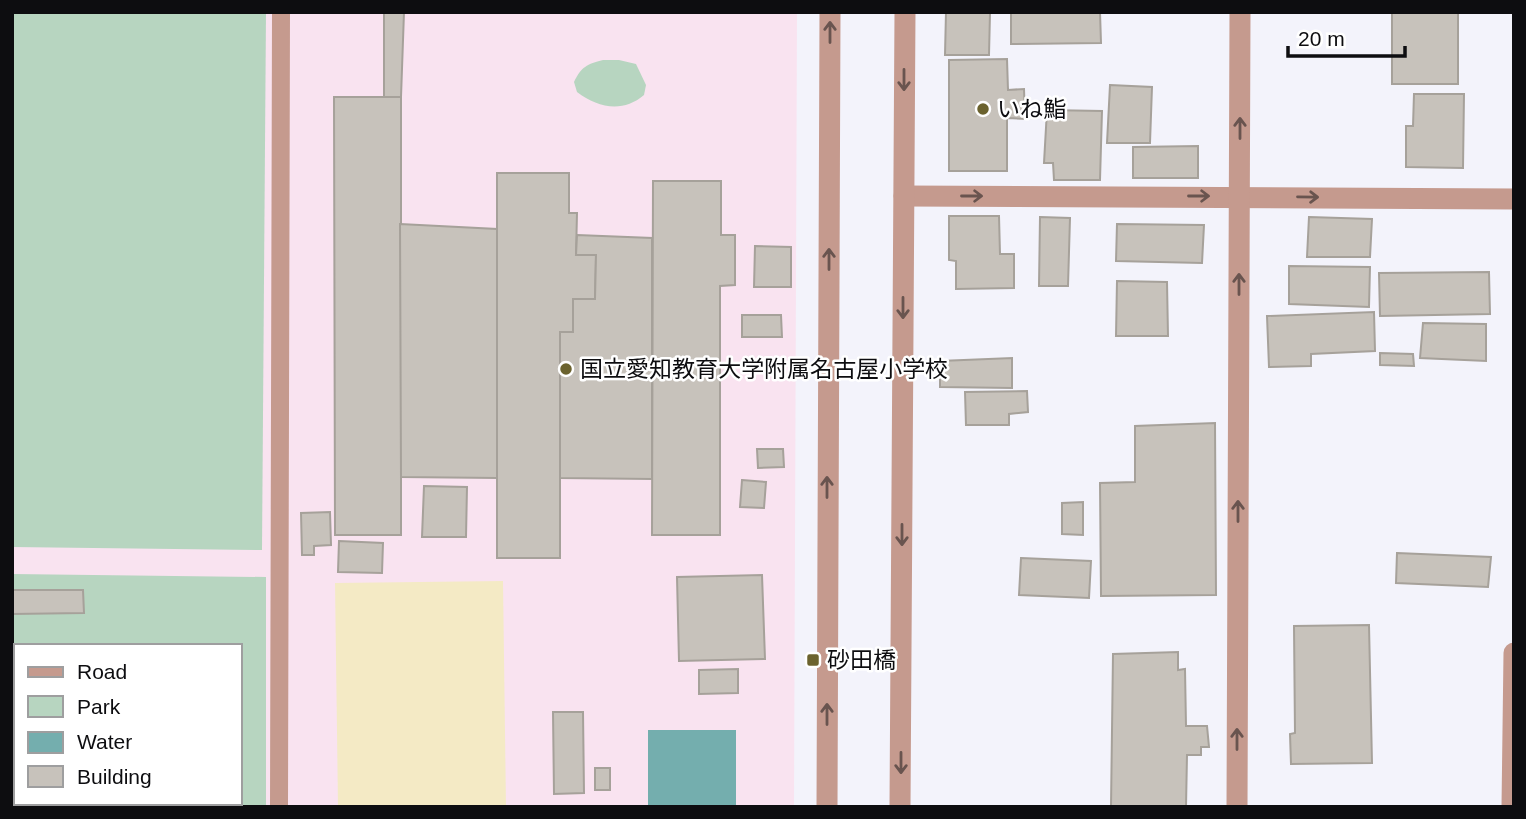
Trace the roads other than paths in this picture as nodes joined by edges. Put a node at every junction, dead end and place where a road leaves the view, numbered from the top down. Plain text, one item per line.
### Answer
1 (281, 12) edge
2 (830, 12) edge
3 (905, 12) edge
4 (1240, 12) edge
5 (904, 196) junction
6 (1240, 196) junction
7 (1514, 199) edge
8 (1514, 653) edge
9 (279, 807) edge
10 (827, 807) edge
11 (900, 807) edge
12 (1237, 807) edge
13 (1512, 807) edge

1 - 9 lane
10 -> 2 street
3 -> 5 street
6 -> 4 street
5 -> 6 street
5 -> 11 street
6 -> 7 street
12 -> 6 street
8 - 13 street

